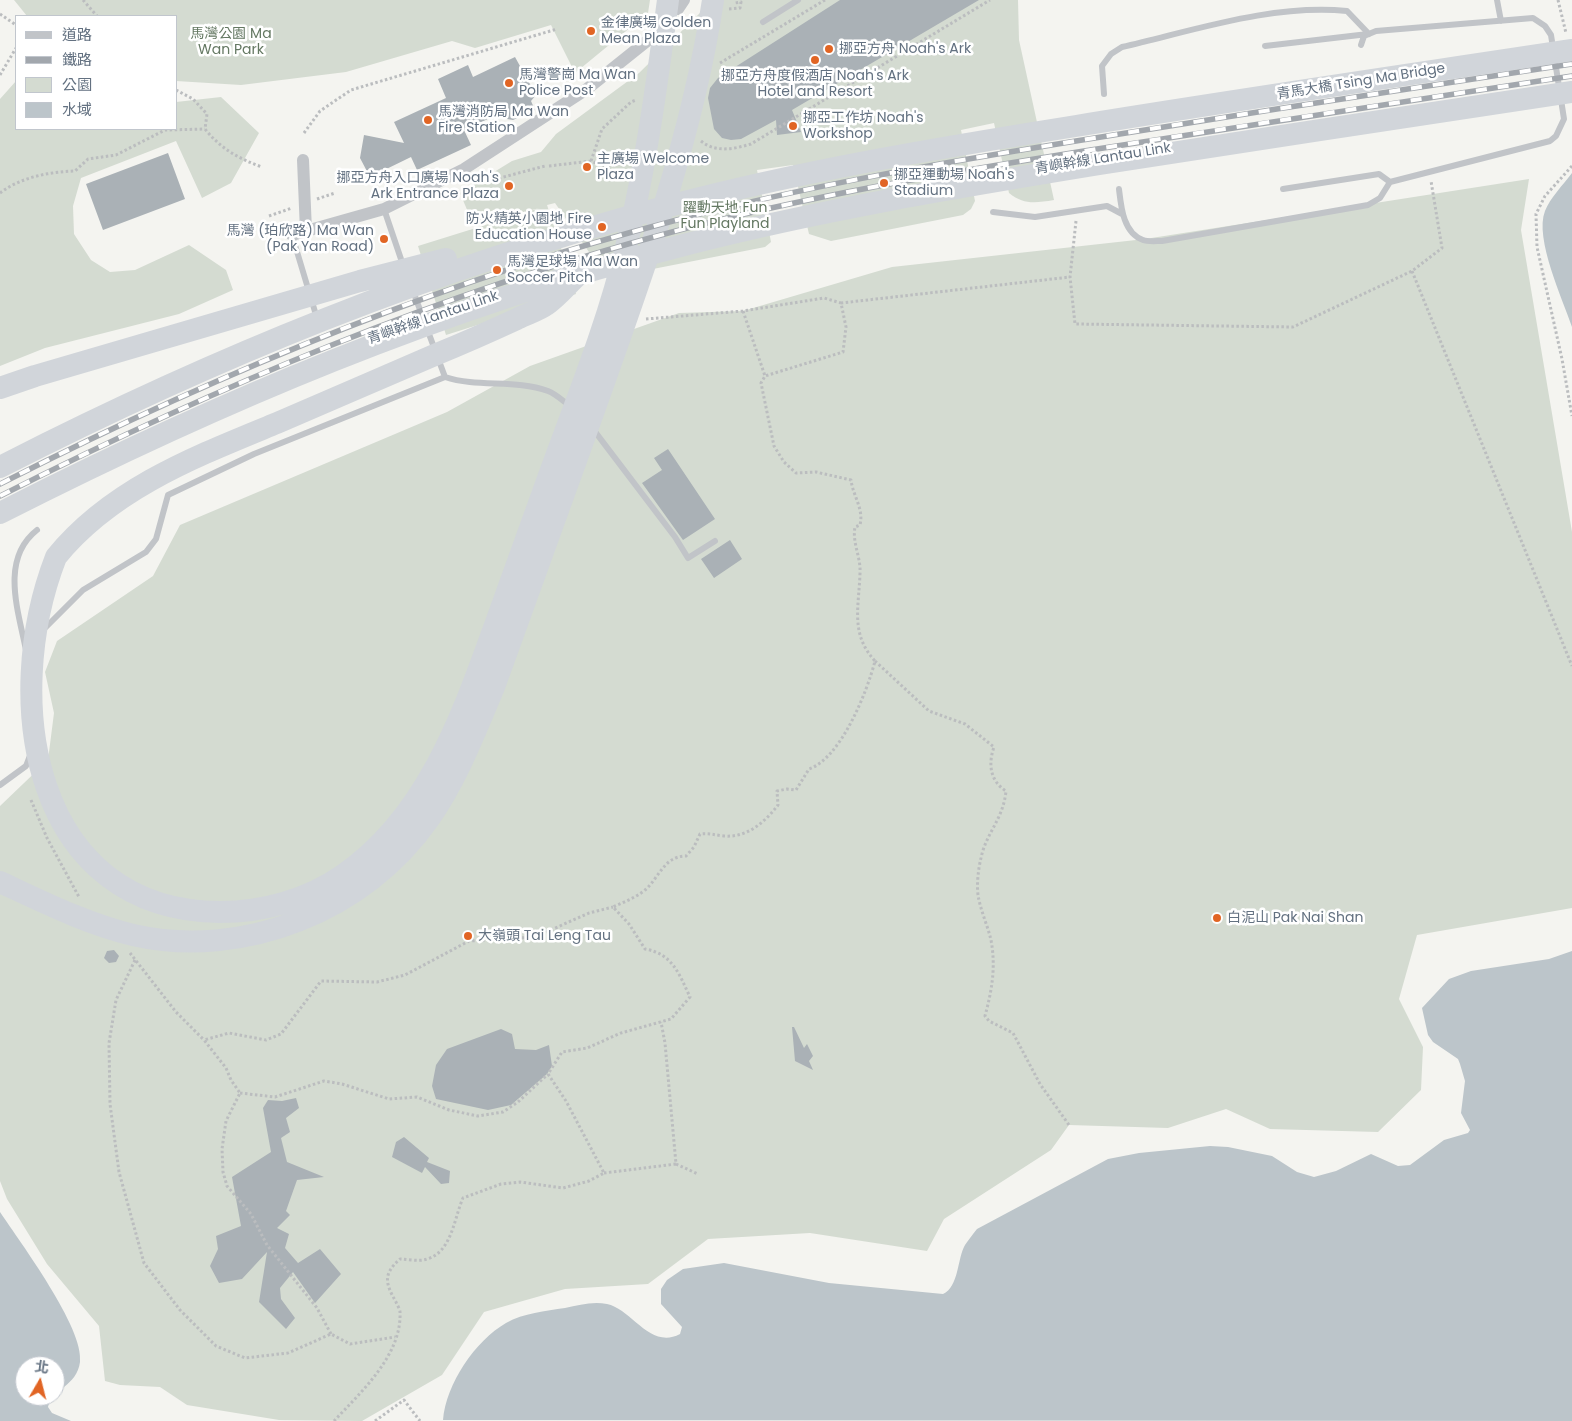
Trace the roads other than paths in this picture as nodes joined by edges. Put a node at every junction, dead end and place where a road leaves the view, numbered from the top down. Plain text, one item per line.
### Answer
1 (798, 0) edge
2 (1498, 0) edge
3 (677, 3) edge
4 (720, 4) edge
5 (1501, 21) junction
6 (764, 22) dead end
7 (657, 33) dead end
8 (1369, 34) junction
9 (1361, 45) dead end
10 (1265, 46) dead end
11 (1570, 47) edge
12 (1572, 87) edge
13 (1572, 92) edge
14 (1104, 94) dead end
15 (303, 160) dead end
16 (1390, 182) junction
17 (1119, 189) dead end
18 (1283, 189) dead end
19 (384, 210) junction
20 (993, 212) dead end
21 (1122, 214) junction
22 (306, 231) junction
23 (292, 235) joint
24 (566, 235) junction
25 (578, 275) junction
26 (316, 315) dead end
27 (445, 377) junction
28 (0, 388) edge
29 (578, 412) dead end
30 (584, 418) dead end
31 (3, 467) edge
32 (0, 509) edge
33 (0, 514) edge
34 (37, 530) dead end
35 (716, 541) dead end
36 (18, 656) junction
37 (485, 682) junction
38 (11, 750) dead end
39 (1, 783) edge
40 (0, 882) edge

1 - 6 lane
2 - 5 lane
3 - 37 highway
4 - 37 highway
5 - 8 lane
5 - 16 lane
7 - 19 street
8 - 9 lane
8 - 10 lane
8 - 14 lane
11 - 24 highway, 青馬大橋 Tsing Ma Bridge
11 - 31 street
12 - 32 street, 青嶼幹線 Lantau Link
13 - 25 highway, 青嶼幹線 Lantau Link
15 - 22 street
16 - 18 lane
16 - 21 lane
17 - 21 lane
19 - 22 street
19 - 27 lane
20 - 21 lane
22 - 23 street
23 - 26 lane
24 - 28 highway
24 - 31 highway
25 - 33 highway, 青嶼幹線 Lantau Link
25 - 36 highway
27 - 29 lane
27 - 36 lane
30 - 35 lane
34 - 36 lane
36 - 39 lane
37 - 38 highway
37 - 40 highway

